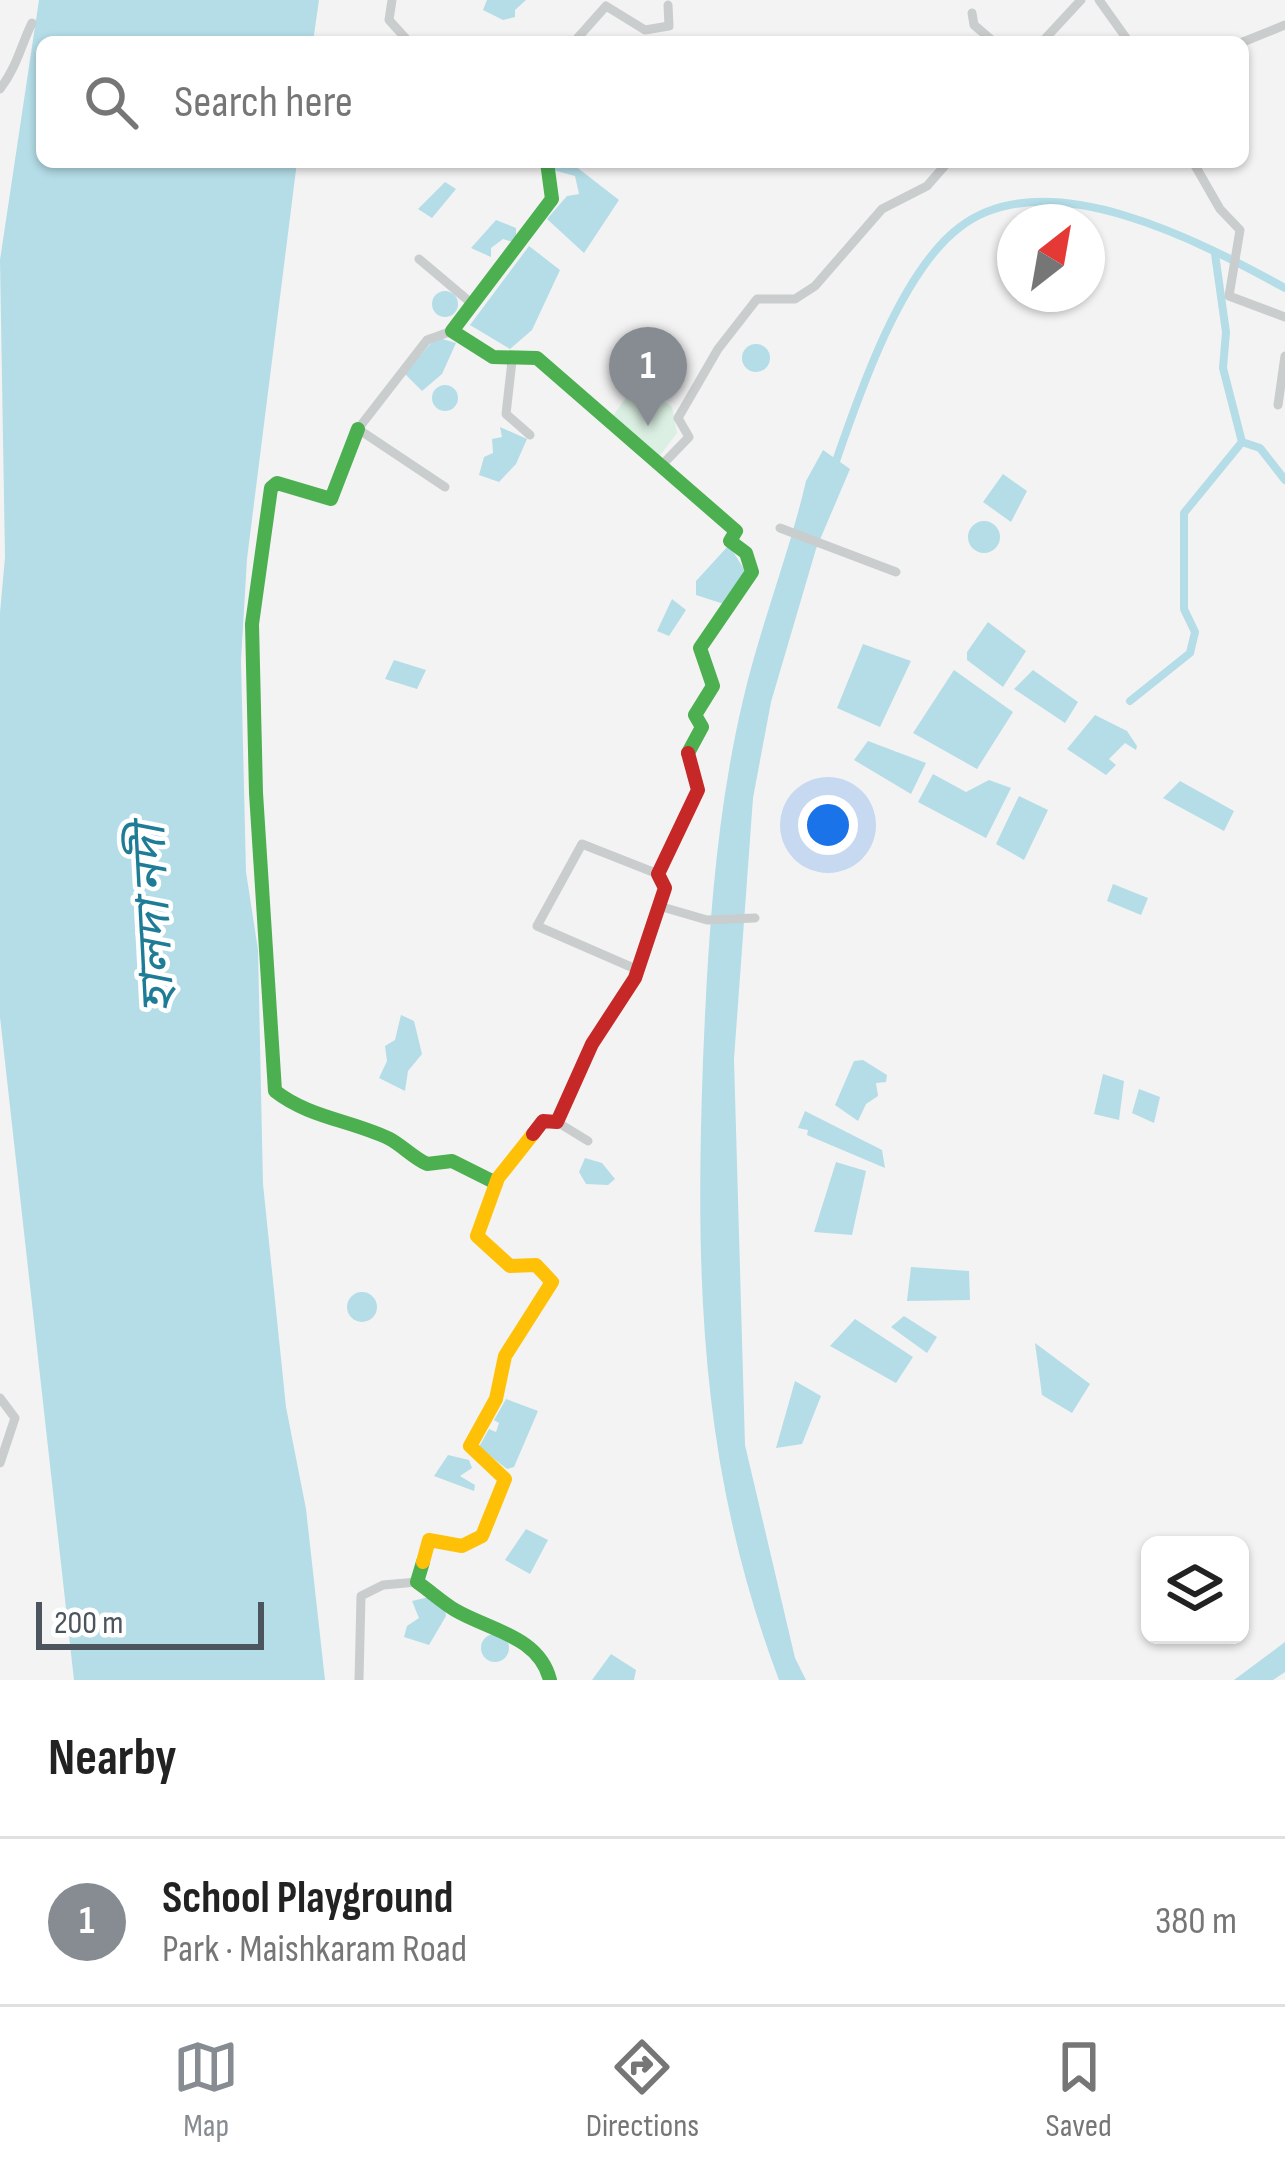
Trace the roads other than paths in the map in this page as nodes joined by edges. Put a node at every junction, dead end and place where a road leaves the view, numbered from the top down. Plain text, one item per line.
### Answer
1 (392, 0) edge
2 (1081, 0) edge
3 (1100, 0) edge
4 (668, 5) dead end
5 (972, 14) dead end
6 (32, 23) dead end
7 (1285, 25) edge
8 (404, 36) edge
9 (579, 36) edge
10 (986, 36) edge
11 (1048, 36) edge
12 (1125, 36) edge
13 (1249, 40) edge
14 (0, 89) edge
15 (548, 168) edge
16 (943, 168) edge
17 (1196, 168) edge
18 (419, 260) dead end
19 (470, 302) junction
20 (1285, 317) edge
21 (452, 332) junction
22 (1285, 356) edge
23 (512, 361) junction
24 (1278, 405) dead end
25 (358, 429) junction
26 (530, 435) dead end
27 (661, 466) junction
28 (445, 487) dead end
29 (780, 529) dead end
30 (896, 572) dead end
31 (658, 874) junction
32 (659, 906) junction
33 (751, 918) dead end
34 (638, 970) junction
35 (557, 1122) junction
36 (588, 1141) dead end
37 (496, 1183) junction
38 (0, 1397) edge
39 (0, 1462) edge
40 (418, 1582) junction
41 (359, 1680) edge
42 (550, 1680) edge

1 - 8 street
2 - 11 street
3 - 12 street
4 - 9 street
5 - 10 street
6 - 14 street
7 - 13 street
15 - 19 street
16 - 27 street
17 - 20 street
18 - 19 street
19 - 21 street
21 - 23 street
21 - 25 street
22 - 24 street
23 - 26 street
23 - 27 street
25 - 28 street
25 - 37 street
27 - 31 street
29 - 30 street
31 - 32 street
31 - 34 street
32 - 33 street
32 - 34 street
34 - 35 street
35 - 36 street
35 - 37 street
37 - 40 street
38 - 39 street
40 - 41 street
40 - 42 street

